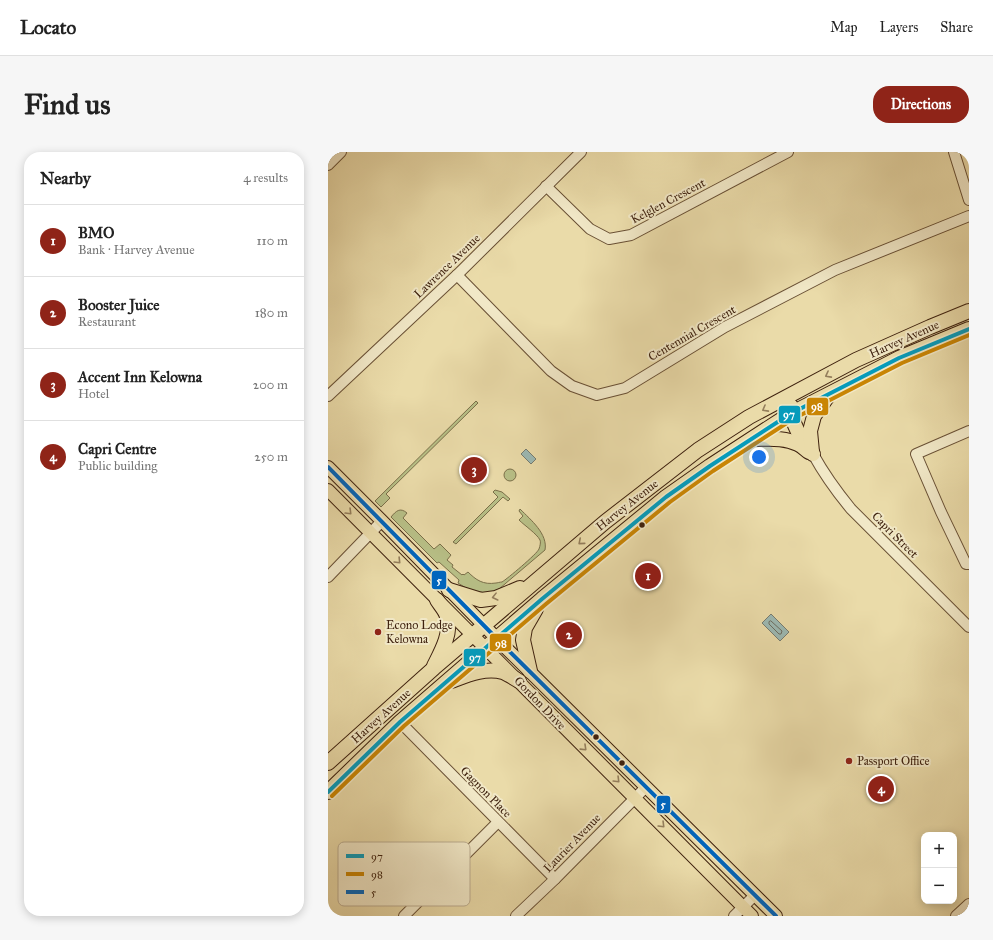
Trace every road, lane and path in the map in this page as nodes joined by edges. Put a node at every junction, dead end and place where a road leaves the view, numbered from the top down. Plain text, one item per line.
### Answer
1 (341, 152) edge
2 (580, 152) edge
3 (788, 152) edge
4 (954, 152) edge
5 (328, 165) edge
6 (546, 186) junction
7 (969, 200) edge
8 (969, 216) edge
9 (457, 275) junction
10 (969, 311) edge
11 (969, 330) edge
12 (799, 390) junction
13 (830, 394) junction
14 (328, 396) edge
15 (790, 414) junction
16 (969, 431) edge
17 (752, 439) junction
18 (813, 454) junction
19 (328, 467) edge
20 (328, 490) edge
21 (382, 520) junction
22 (371, 533) junction
23 (969, 564) edge
24 (328, 577) edge
25 (532, 584) junction
26 (449, 590) junction
27 (542, 599) junction
28 (437, 600) junction
29 (484, 625) junction
30 (969, 627) edge
31 (473, 635) junction
32 (496, 638) junction
33 (485, 647) junction
34 (434, 668) junction
35 (530, 671) junction
36 (519, 681) junction
37 (445, 682) junction
38 (400, 722) junction
39 (328, 763) edge
40 (646, 787) junction
41 (328, 792) edge
42 (634, 797) junction
43 (498, 822) junction
44 (470, 850) edge
45 (554, 879) junction
46 (755, 895) junction
47 (969, 904) edge
48 (414, 906) edge
49 (743, 907) junction
50 (404, 916) edge
51 (516, 916) edge
52 (734, 916) edge
53 (752, 916) edge
54 (776, 916) edge
55 (956, 916) edge

1 - 5 street
2 - 6 street, Lawrence Avenue
3 - 6 street, Kelglen Crescent
4 - 7 street
6 - 9 street, Lawrence Avenue
8 - 9 street, Centennial Crescent
9 - 14 street, Lawrence Avenue
10 -> 12 highway, Harvey Avenue
11 - 13 highway, Harvey Avenue
12 - 15 highway
12 -> 25 highway, Harvey Avenue
13 - 15 highway, Harvey Avenue
13 - 18 highway
15 - 17 highway, Harvey Avenue
15 - 18 highway
16 - 23 street
17 - 18 highway
17 - 27 highway, Harvey Avenue
18 - 30 street, Capri Street
19 - 21 main road, Gordon Drive
20 -> 22 main road, Gordon Drive
21 - 22 street
21 - 26 main road, Gordon Drive
22 - 24 street
22 -> 28 main road, Gordon Drive
25 -> 26 highway
25 - 29 highway, Harvey Avenue
26 - 29 main road, Gordon Drive
27 - 32 highway, Harvey Avenue
27 - 35 highway
28 - 31 main road, Gordon Drive
28 - 34 highway
29 - 31 highway, Harvey Avenue
29 - 32 main road, Gordon Drive
31 - 33 main road, Gordon Drive
31 - 34 highway, Harvey Avenue
32 - 33 highway, Harvey Avenue
32 - 35 main road, Gordon Drive
33 - 36 main road, Gordon Drive
33 - 37 highway, Harvey Avenue
34 - 39 highway, Harvey Avenue
35 - 40 main road, Gordon Drive
36 - 37 highway
36 -> 42 main road, Gordon Drive
37 - 38 highway, Harvey Avenue
38 - 41 highway, Harvey Avenue
38 - 43 street, Gagnon Place
40 - 42 street, Laurier Avenue
40 - 46 main road, Gordon Drive
42 - 45 street, Laurier Avenue
42 -> 49 main road, Gordon Drive
43 - 44 street
43 - 45 street, Gagnon Place
45 - 51 street, Laurier Avenue
46 - 49 street
46 - 54 main road, Gordon Drive
47 - 55 street
48 - 50 street
49 - 52 street
49 - 53 main road, Gordon Drive

